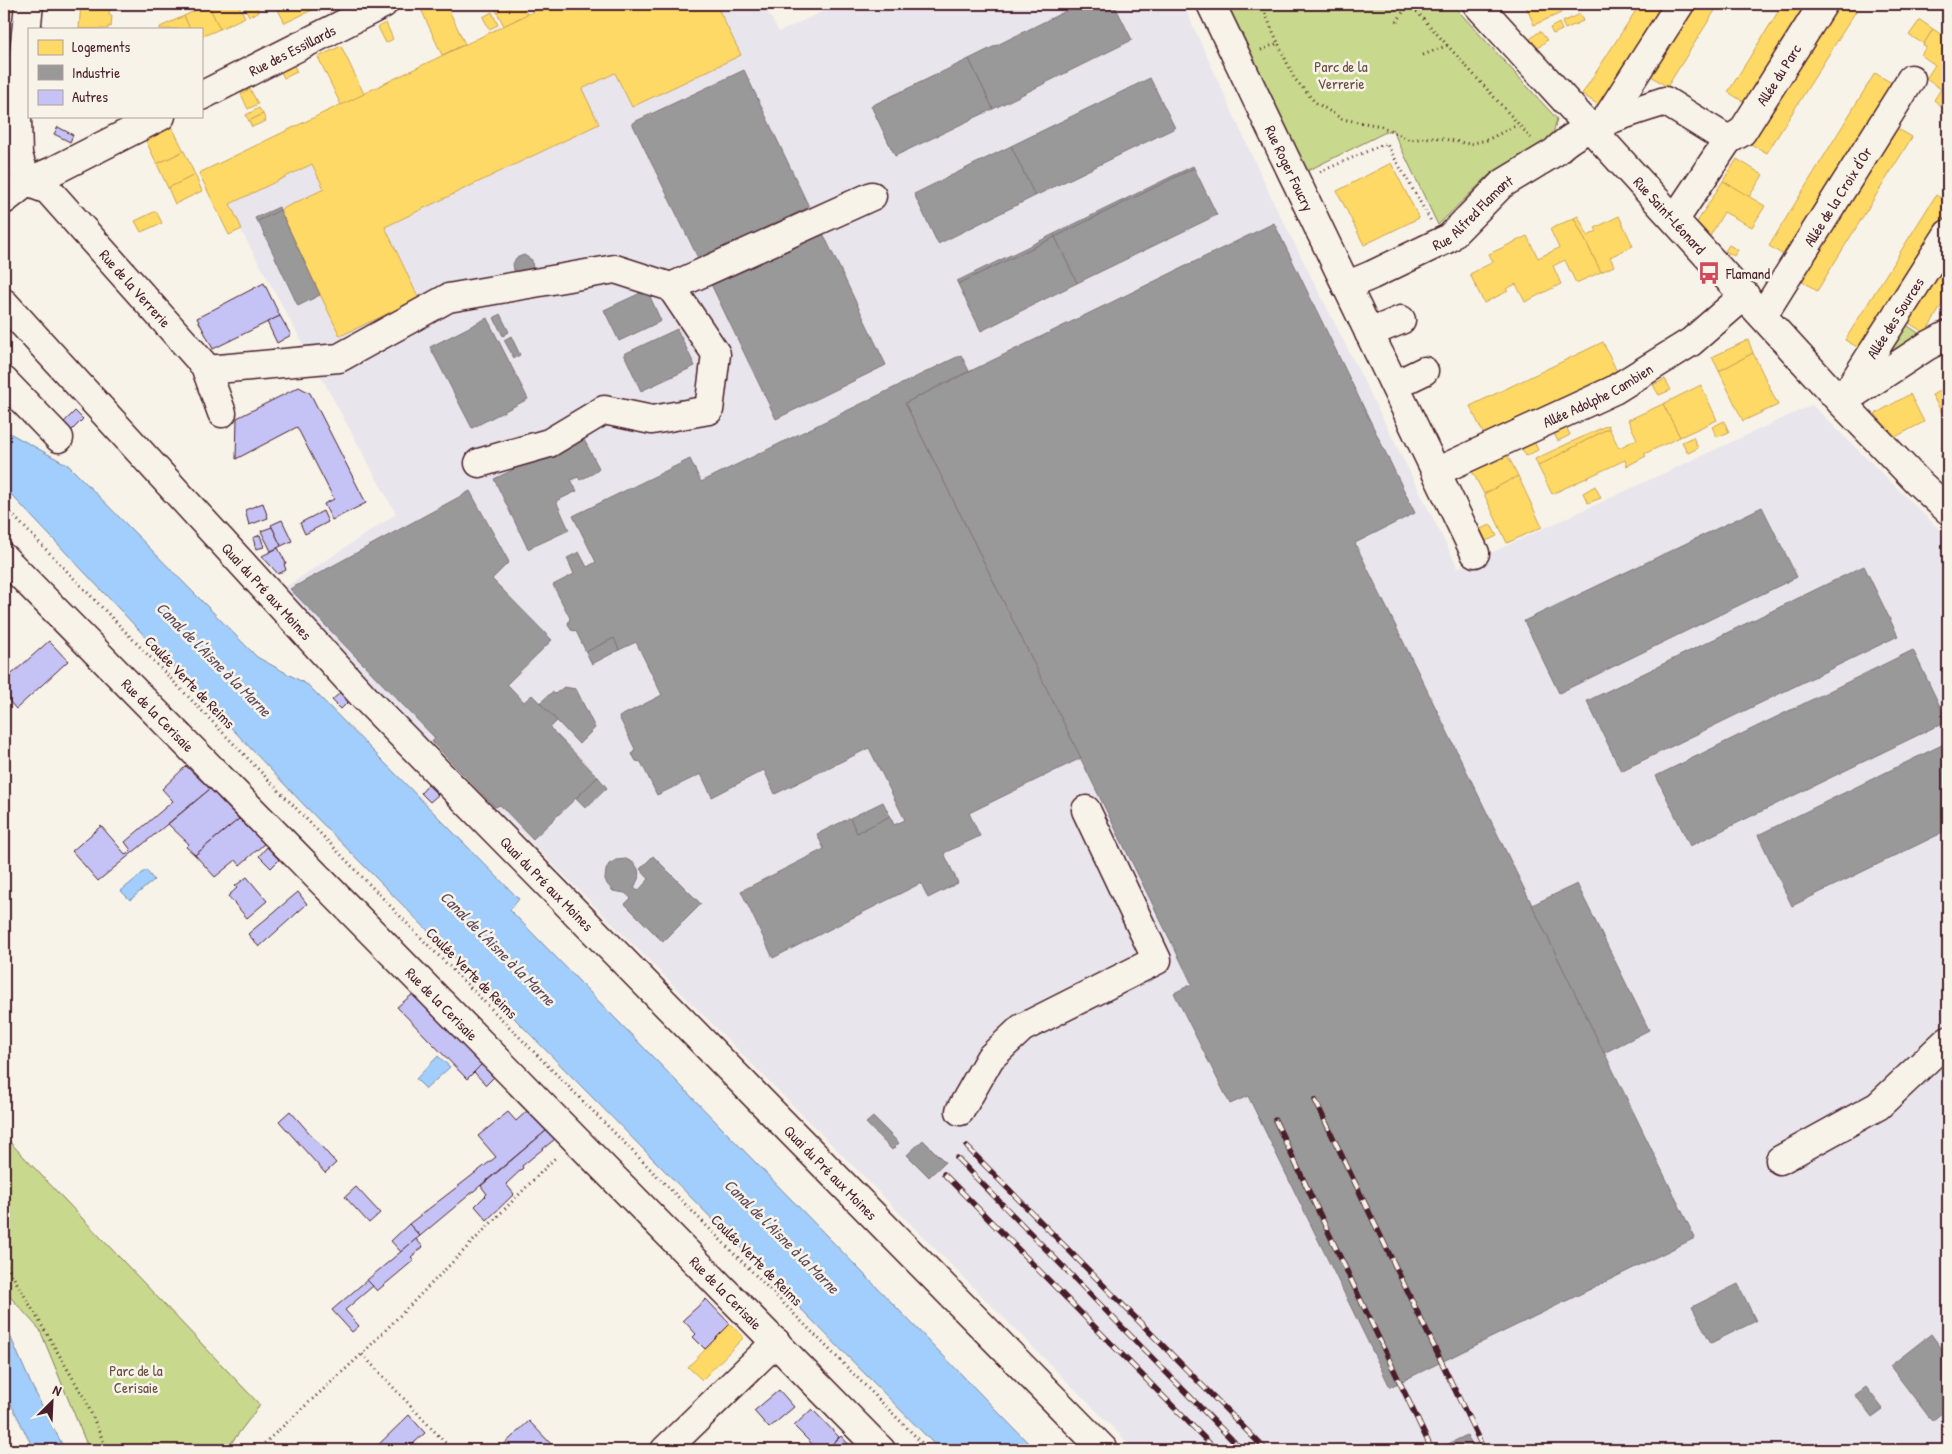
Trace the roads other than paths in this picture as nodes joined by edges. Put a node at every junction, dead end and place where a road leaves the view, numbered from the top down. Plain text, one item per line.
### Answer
1 (29, 4) edge
2 (1210, 4) edge
3 (1477, 4) edge
4 (1680, 4) edge
5 (1823, 4) edge
6 (374, 6) edge
7 (1911, 79) dead end
8 (202, 95) edge
9 (158, 118) edge
10 (1598, 124) junction
11 (1728, 140) junction
12 (27, 182) junction
13 (872, 196) dead end
14 (4, 200) edge
15 (1675, 218) junction
16 (1948, 234) edge
17 (1346, 286) junction
18 (671, 287) junction
19 (1745, 295) junction
20 (4, 303) edge
21 (1763, 315) junction
22 (1401, 320) dead end
23 (1369, 333) junction
24 (1941, 347) edge
25 (207, 370) junction
26 (1424, 372) dead end
27 (4, 381) edge
28 (1395, 385) junction
29 (1841, 402) junction
30 (222, 413) dead end
31 (60, 438) dead end
32 (479, 463) dead end
33 (1436, 472) junction
34 (1948, 510) edge
35 (1475, 553) dead end
36 (4, 558) edge
37 (1086, 810) dead end
38 (1948, 1040) edge
39 (960, 1112) dead end
40 (1780, 1160) dead end
41 (776, 1342) junction
42 (665, 1450) edge
43 (881, 1450) edge
44 (1104, 1450) edge

1 - 12 street
2 - 17 street, Rue Roger Foucry
3 - 10 street, Rue Saint-Léonard
4 - 10 street
5 - 11 street, Allée du Parc
6 - 8 street, Rue des Essillards
7 - 21 street, Allée de la Croix d'Or
9 - 12 street
10 - 11 street
10 - 15 street, Rue Saint-Léonard
10 - 17 street, Rue Alfred Flamant
11 - 15 street, Allée du Parc
12 - 14 street
12 - 25 street, Rue de la Verrerie
13 - 18 street
15 - 19 street, Rue Saint-Léonard
16 - 29 street, Allée des Sources
17 - 23 street, Rue Roger Foucry
18 - 25 street
18 - 32 street
19 - 21 street, Rue Saint-Léonard
19 - 33 street, Allée Adolphe Cambien
20 - 44 street, Quai du Pré aux Moines
21 - 29 street, Rue Saint-Léonard
22 - 23 street
23 - 28 street, Rue Roger Foucry
24 - 29 street
25 - 30 street, Rue de la Verrerie
26 - 28 street
27 - 31 street
28 - 33 street, Rue Roger Foucry
29 - 34 street, Rue Saint-Léonard
33 - 35 street, Rue Roger Foucry
36 - 41 street, Rue de la Cerisaie
37 - 39 street
38 - 40 street
41 - 42 street
41 - 43 street, Rue de la Cerisaie

